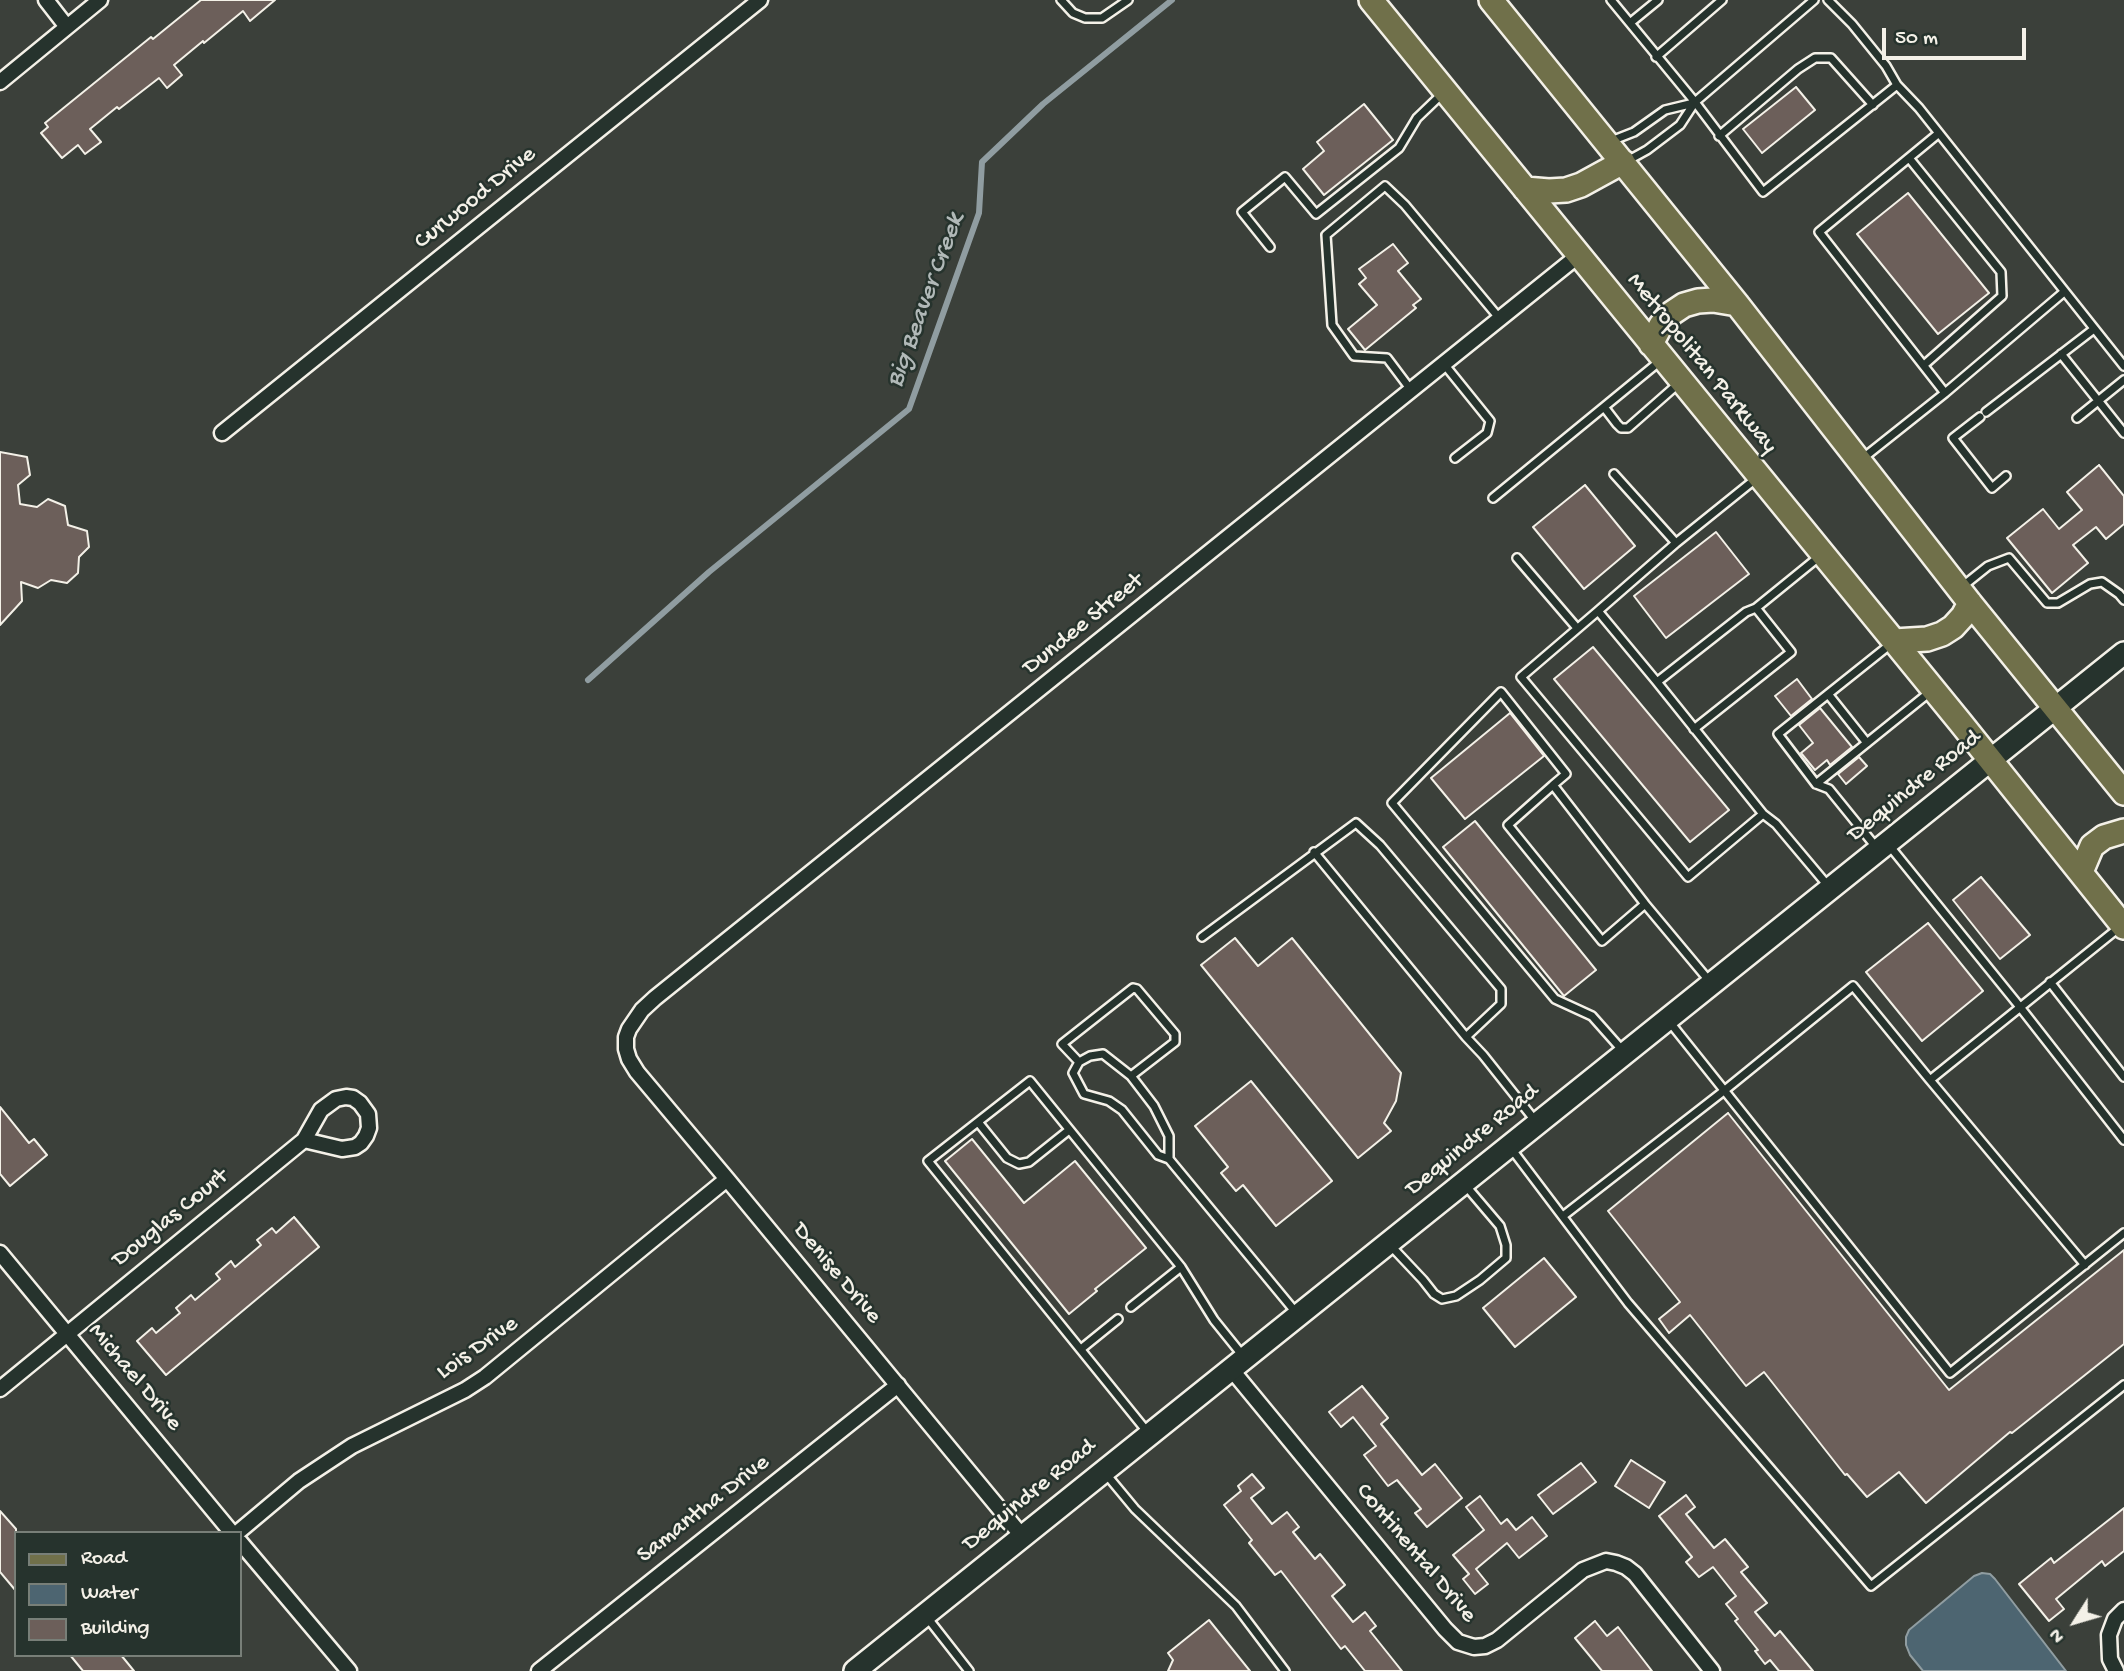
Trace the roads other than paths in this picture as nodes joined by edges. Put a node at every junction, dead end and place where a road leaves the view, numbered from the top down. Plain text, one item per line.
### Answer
1 (46, 0) edge
2 (100, 0) edge
3 (760, 0) edge
4 (1061, 0) edge
5 (1128, 0) edge
6 (1371, 0) edge
7 (1491, 0) edge
8 (1611, 0) edge
9 (1658, 0) edge
10 (1722, 0) edge
11 (1814, 0) edge
12 (1828, 0) edge
13 (1630, 23) junction
14 (67, 27) junction
15 (1656, 57) junction
16 (0, 82) edge
17 (1897, 85) junction
18 (1445, 91) junction
19 (1695, 102) junction
20 (1873, 105) junction
21 (1938, 133) junction
22 (1719, 136) junction
23 (1607, 142) junction
24 (1909, 158) junction
25 (1623, 162) junction
26 (1525, 189) junction
27 (1270, 247) dead end
28 (1579, 255) junction
29 (2064, 292) junction
30 (1737, 304) junction
31 (1500, 320) junction
32 (2094, 329) junction
33 (1657, 351) junction
34 (2061, 354) junction
35 (1444, 364) junction
36 (1924, 365) junction
37 (2124, 366) edge
38 (2124, 380) edge
39 (1682, 381) junction
40 (1411, 391) junction
41 (1945, 393) junction
42 (2099, 401) junction
43 (1604, 407) junction
44 (2077, 418) dead end
45 (222, 433) dead end
46 (2124, 433) edge
47 (1455, 458) dead end
48 (1860, 461) junction
49 (1614, 474) dead end
50 (1759, 476) junction
51 (2006, 476) dead end
52 (1493, 498) dead end
53 (1676, 543) junction
54 (1823, 553) junction
55 (1517, 558) dead end
56 (1964, 596) junction
57 (2124, 600) edge
58 (1756, 608) junction
59 (1598, 611) junction
60 (1577, 628) junction
61 (1894, 641) junction
62 (2124, 653) edge
63 (1657, 682) junction
64 (1933, 689) junction
65 (1828, 694) junction
66 (2056, 707) junction
67 (1694, 729) junction
68 (1867, 743) junction
69 (1991, 761) junction
70 (2121, 782) edge
71 (1816, 783) junction
72 (1553, 785) junction
73 (1763, 814) junction
74 (2124, 831) edge
75 (1883, 847) junction
76 (1314, 852) junction
77 (2081, 872) junction
78 (1831, 888) junction
79 (1645, 904) junction
80 (2123, 926) edge
81 (1202, 937) dead end
82 (2050, 982) junction
83 (1711, 984) junction
84 (2021, 1007) junction
85 (1667, 1019) junction
86 (626, 1037) joint
87 (1466, 1037) junction
88 (1625, 1053) junction
89 (1079, 1062) junction
90 (1131, 1076) junction
91 (2124, 1077) edge
92 (1930, 1080) junction
93 (1726, 1090) junction
94 (978, 1122) junction
95 (1537, 1123) junction
96 (1069, 1130) junction
97 (304, 1140) junction
98 (2124, 1140) edge
99 (1509, 1146) junction
100 (1169, 1159) junction
101 (727, 1179) junction
102 (1463, 1183) junction
103 (1563, 1216) junction
104 (2124, 1233) edge
105 (1388, 1243) junction
106 (0, 1252) edge
107 (2085, 1265) junction
108 (1181, 1267) junction
109 (1131, 1307) dead end
110 (1298, 1315) junction
111 (1118, 1319) dead end
112 (67, 1333) junction
113 (1081, 1349) junction
114 (1238, 1364) junction
115 (898, 1385) junction
116 (2124, 1385) edge
117 (0, 1389) edge
118 (1150, 1434) junction
119 (1104, 1471) junction
120 (233, 1531) edge
121 (237, 1531) edge
122 (1022, 1536) junction
123 (242, 1544) edge
124 (2124, 1610) edge
125 (925, 1615) junction
126 (349, 1671) edge
127 (539, 1671) edge
128 (855, 1671) edge
129 (968, 1671) edge
130 (1285, 1671) edge
131 (1712, 1671) edge
132 (2116, 1671) edge

1 - 14 street
2 - 14 street
3 - 45 street, Curwood Drive
4 - 5 lane
6 - 18 main road, Metropolitan Parkway
7 - 23 main road
8 - 13 lane
9 - 13 lane
10 - 15 lane
11 - 19 lane
12 - 17 lane
13 - 15 lane
14 - 16 street
15 - 19 lane
17 - 20 lane
17 - 21 lane
18 - 26 main road, Metropolitan Parkway
18 - 27 lane
19 - 22 lane
19 - 23 lane
19 - 25 lane
20 - 22 lane
20 - 22 lane
21 - 24 lane
21 - 29 lane
23 - 25 main road
24 - 36 lane
24 - 36 lane
25 - 26 main road
25 - 30 main road
26 - 28 main road, Metropolitan Parkway
28 - 31 street, Dundee Street
28 - 33 main road, Metropolitan Parkway
29 - 32 lane
29 - 41 lane
30 - 33 main road
30 - 48 main road
31 - 35 street, Dundee Street
31 - 40 lane
32 - 34 lane
32 - 37 lane
33 - 39 main road, Metropolitan Parkway
33 - 43 lane
34 - 42 lane
34 - 51 lane
35 - 40 street, Dundee Street
35 - 47 lane
36 - 41 lane
38 - 42 lane
39 - 43 lane
39 - 50 main road, Metropolitan Parkway
40 - 86 street, Dundee Street
41 - 48 lane
42 - 44 lane
42 - 46 lane
43 - 52 lane
48 - 56 main road
49 - 53 lane
50 - 53 lane
50 - 54 main road, Metropolitan Parkway
53 - 59 lane
54 - 58 lane
54 - 61 main road, Metropolitan Parkway
55 - 60 lane
56 - 57 lane
56 - 61 main road
56 - 66 main road
58 - 63 lane
58 - 67 lane
59 - 60 lane
59 - 63 lane
60 - 73 lane
61 - 64 main road, Metropolitan Parkway
61 - 65 lane
62 - 66 main road, Dequindre Road
63 - 67 lane
64 - 68 lane
64 - 69 main road, Metropolitan Parkway
65 - 68 lane
65 - 71 lane
66 - 69 main road, Dequindre Road
66 - 70 main road
67 - 73 lane
68 - 71 lane
69 - 75 main road, Dequindre Road
69 - 77 main road, Metropolitan Parkway
71 - 75 lane
72 - 79 lane
72 - 79 lane
72 - 88 lane
73 - 78 lane
74 - 77 main road
75 - 78 main road, Dequindre Road
75 - 84 lane
76 - 81 lane
76 - 87 lane
76 - 87 lane
77 - 80 main road, Metropolitan Parkway
78 - 83 main road, Dequindre Road
79 - 83 lane
80 - 82 lane
82 - 84 lane
82 - 91 lane
83 - 85 main road, Dequindre Road
84 - 92 lane
84 - 98 lane
85 - 88 main road, Dequindre Road
85 - 93 lane
86 - 101 street, Denise Drive
87 - 95 lane
88 - 95 main road, Dequindre Road
89 - 90 lane
89 - 90 lane
89 - 100 lane
90 - 100 lane
92 - 93 lane
92 - 107 lane
93 - 103 lane
93 - 107 lane
94 - 96 lane
94 - 96 lane
94 - 113 lane
95 - 99 main road, Dequindre Road
96 - 108 lane
97 - 97 street, Douglas Court
97 - 112 street, Douglas Court
99 - 102 main road, Dequindre Road
99 - 103 lane
100 - 110 lane
101 - 115 street, Denise Drive
101 - 121 street, Lois Drive
102 - 105 main road, Dequindre Road
102 - 105 lane
103 - 116 lane
104 - 107 lane
105 - 110 main road, Dequindre Road
106 - 112 street, Michael Drive
108 - 109 lane
108 - 114 lane
110 - 114 main road, Dequindre Road
111 - 113 lane
112 - 117 street, Douglas Court
112 - 120 street, Michael Drive
113 - 118 lane
114 - 118 main road, Dequindre Road
114 - 131 street, Continental Drive
115 - 122 street, Denise Drive
115 - 127 street, Samantha Drive
118 - 119 main road, Dequindre Road
119 - 122 main road, Dequindre Road
119 - 130 lane
122 - 125 main road, Dequindre Road
123 - 126 street
124 - 132 street
125 - 128 main road, Dequindre Road
125 - 129 lane

